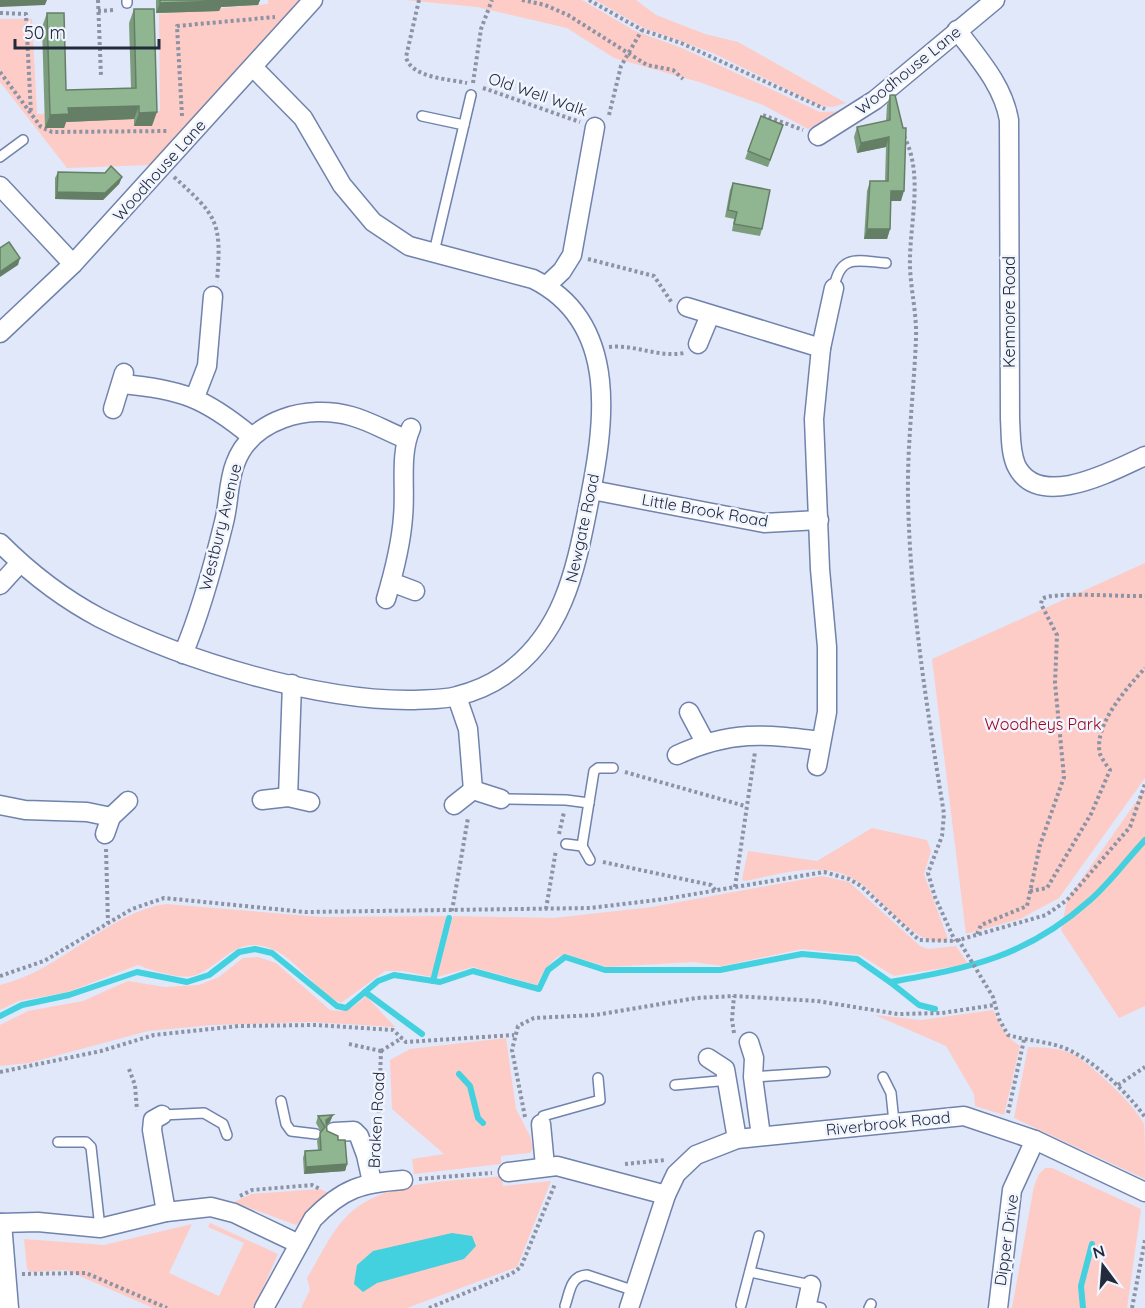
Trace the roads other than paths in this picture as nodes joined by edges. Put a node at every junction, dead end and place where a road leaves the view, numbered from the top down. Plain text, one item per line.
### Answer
1 (313, 0) edge
2 (995, 0) edge
3 (957, 30) junction
4 (253, 67) junction
5 (471, 95) dead end
6 (422, 116) dead end
7 (464, 125) junction
8 (595, 127) road end
9 (818, 136) road end
10 (23, 140) dead end
11 (0, 157) edge
12 (0, 186) edge
13 (434, 252) junction
14 (886, 263) dead end
15 (73, 264) junction
16 (546, 286) junction
17 (834, 288) joint
18 (213, 296) road end
19 (687, 307) road end
20 (710, 315) junction
21 (0, 333) edge
22 (698, 344) road end
23 (821, 348) junction
24 (195, 397) junction
25 (113, 409) dead end
26 (251, 436) junction
27 (1145, 456) edge
28 (592, 490) junction
29 (819, 520) junction
30 (0, 543) edge
31 (20, 563) junction
32 (391, 582) junction
33 (0, 585) edge
34 (415, 591) dead end
35 (386, 599) dead end
36 (183, 654) junction
37 (292, 684) junction
38 (456, 697) junction
39 (689, 712) dead end
40 (821, 741) junction
41 (705, 742) junction
42 (677, 755) dead end
43 (817, 766) dead end
44 (613, 768) road end
45 (473, 790) junction
46 (288, 797) junction
47 (501, 799) joint
48 (262, 800) dead end
49 (128, 801) dead end
50 (310, 802) dead end
51 (589, 803) junction
52 (0, 805) edge
53 (454, 806) dead end
54 (566, 844) dead end
55 (582, 846) junction
56 (591, 860) road end
57 (749, 1042) dead end
58 (708, 1058) dead end
59 (825, 1072) dead end
60 (753, 1077) junction
61 (883, 1077) dead end
62 (598, 1078) dead end
63 (729, 1080) junction
64 (675, 1085) dead end
65 (280, 1101) dead end
66 (162, 1115) joint
67 (894, 1122) junction
68 (541, 1127) joint
69 (325, 1132) joint
70 (226, 1135) dead end
71 (761, 1136) junction
72 (737, 1139) junction
73 (1035, 1140) junction
74 (58, 1142) dead end
75 (551, 1166) junction
76 (508, 1172) road end
77 (404, 1180) road end
78 (372, 1182) junction
79 (1145, 1192) edge
80 (666, 1196) junction
81 (161, 1213) junction
82 (1, 1223) edge
83 (100, 1228) junction
84 (759, 1236) dead end
85 (299, 1244) junction
86 (750, 1272) junction
87 (811, 1285) joint
88 (632, 1300) edge
89 (741, 1305) dead end
90 (565, 1306) dead end
91 (811, 1307) edge
92 (9, 1308) edge
93 (264, 1308) edge
94 (998, 1308) edge

1 - 4 street, Woodhouse Lane
2 - 3 street, Woodhouse Lane
3 - 9 street, Woodhouse Lane
3 - 27 street, Kenmore Road
4 - 13 street, Newgate Road
4 - 15 street, Woodhouse Lane
5 - 7 lane
6 - 7 lane
7 - 13 lane
8 - 16 street
10 - 11 lane
12 - 15 street
13 - 16 street, Newgate Road
14 - 17 lane
15 - 21 street, Woodhouse Lane
16 - 28 street, Newgate Road
17 - 23 street
18 - 24 street
19 - 20 street
20 - 22 street
20 - 23 street
23 - 29 street
24 - 25 street
24 - 26 street
26 - 32 street, Westbury Avenue
26 - 36 street, Westbury Avenue
28 - 29 street, Little Brook Road
28 - 38 street, Newgate Road
29 - 40 street
30 - 31 street, Newgate Road
31 - 33 street
31 - 36 street, Newgate Road
32 - 34 street
32 - 35 street, Westbury Avenue
36 - 37 street, Newgate Road
37 - 38 street, Newgate Road
37 - 46 street
38 - 45 street
39 - 41 street
40 - 41 street
40 - 43 street
41 - 42 street
44 - 51 lane
45 - 47 street
45 - 53 street
46 - 48 street
46 - 50 street
47 - 51 lane
49 - 52 street
51 - 55 lane
54 - 55 lane
55 - 56 lane
57 - 60 street
58 - 63 street
59 - 60 lane
60 - 71 street
61 - 67 lane
62 - 68 lane
63 - 64 lane
63 - 72 street
65 - 69 lane, Braken Road
66 - 70 lane
66 - 81 street
67 - 71 street, Riverbrook Road
67 - 73 street, Riverbrook Road
68 - 75 street
69 - 78 street, Braken Road
71 - 72 street, Riverbrook Road
72 - 80 street, Riverbrook Road
73 - 79 street, Riverbrook Road
73 - 94 street, Dipper Drive
74 - 83 lane
75 - 76 street
75 - 80 street
77 - 78 street
78 - 85 street
80 - 88 street, Riverbrook Road
81 - 83 street
81 - 85 street
82 - 83 street
82 - 92 street
84 - 86 lane
85 - 93 street
86 - 87 lane
86 - 89 lane
87 - 91 street
88 - 90 lane

